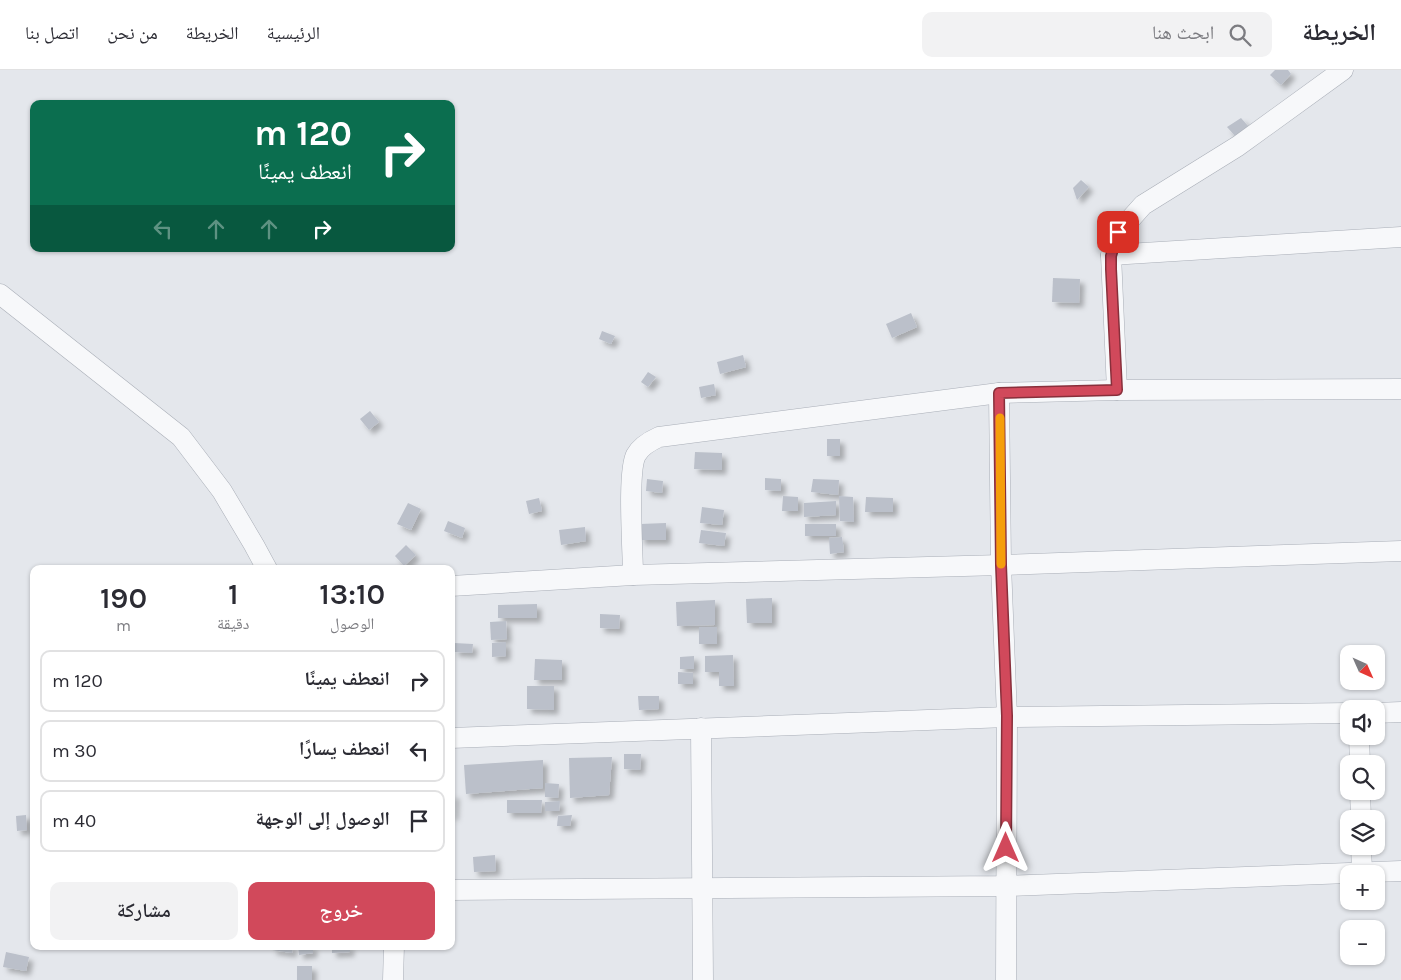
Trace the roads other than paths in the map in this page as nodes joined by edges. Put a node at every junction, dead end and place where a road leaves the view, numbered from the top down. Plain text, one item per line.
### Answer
1 (1343, 70) edge
2 (1401, 237) edge
3 (1111, 256) junction
4 (0, 294) edge
5 (1401, 389) edge
6 (1117, 390) junction
7 (999, 393) junction
8 (1401, 551) edge
9 (265, 565) edge
10 (1001, 565) junction
11 (633, 575) junction
12 (455, 586) edge
13 (1401, 712) edge
14 (1340, 713) edge
15 (1385, 713) edge
16 (1007, 716) junction
17 (701, 728) junction
18 (455, 738) edge
19 (1385, 871) edge
20 (1401, 871) edge
21 (1340, 873) edge
22 (1006, 886) junction
23 (702, 888) junction
24 (455, 890) edge
25 (394, 950) edge
26 (393, 980) edge
27 (703, 980) edge
28 (1006, 980) edge

1 - 3 street
2 - 3 street
3 - 6 street
4 - 9 street
5 - 6 street
6 - 7 street
7 - 10 street
7 - 11 street
8 - 10 street
10 - 11 street
10 - 16 street
11 - 12 street
13 - 15 street
14 - 16 street
16 - 17 street
16 - 22 street
17 - 18 street
17 - 23 street
19 - 20 street
21 - 22 street
22 - 23 street
22 - 28 street
23 - 24 street
23 - 27 street
25 - 26 street

